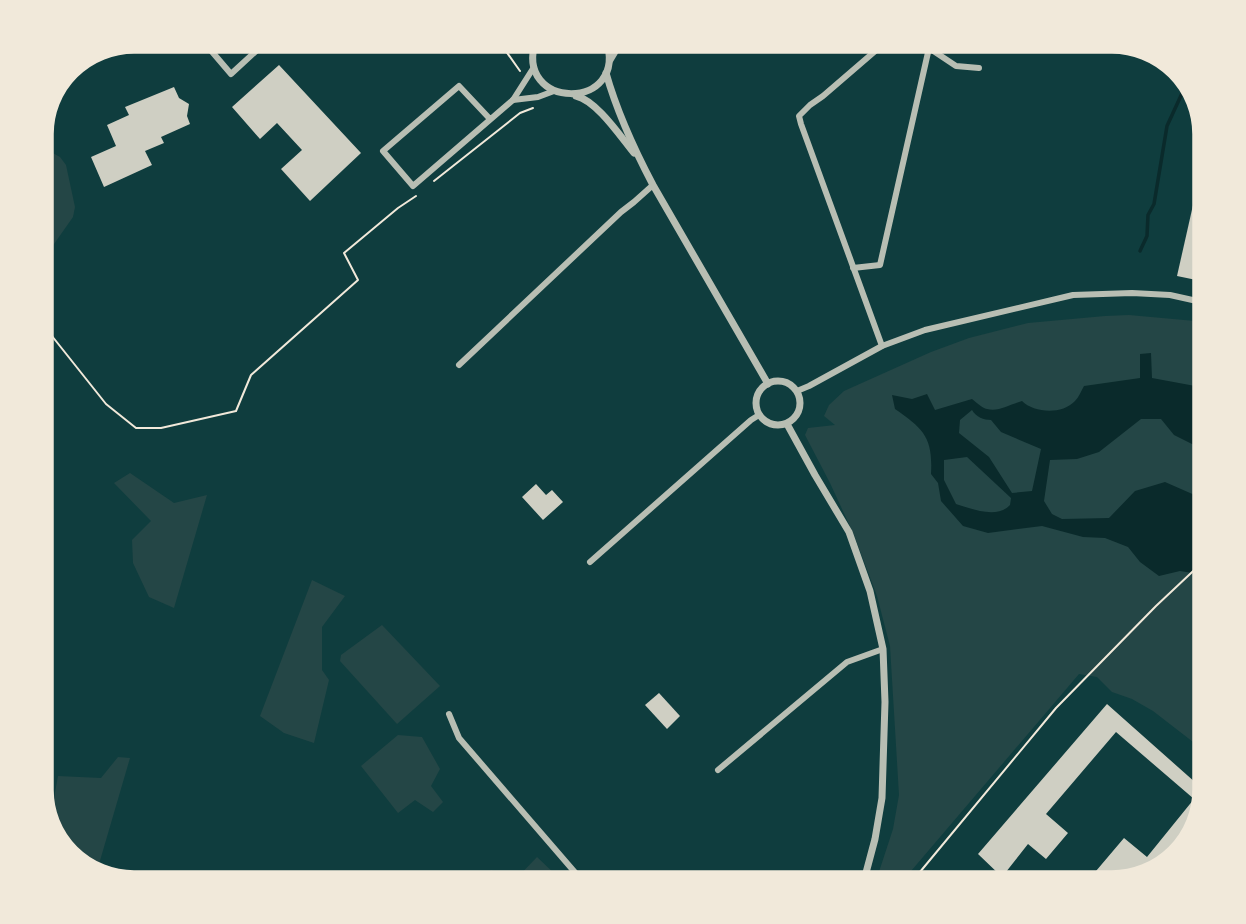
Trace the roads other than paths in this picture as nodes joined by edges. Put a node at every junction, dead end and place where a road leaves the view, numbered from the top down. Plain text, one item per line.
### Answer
1 (213, 53) edge
2 (254, 53) edge
3 (532, 53) edge
4 (609, 53) edge
5 (615, 53) edge
6 (873, 53) edge
7 (928, 53) edge
8 (936, 53) edge
9 (610, 61) junction
10 (534, 67) junction
11 (979, 68) dead end
12 (606, 73) junction
13 (554, 91) junction
14 (571, 95) junction
15 (513, 100) junction
16 (489, 119) junction
17 (639, 158) junction
18 (653, 185) junction
19 (853, 268) junction
20 (1194, 300) edge
21 (882, 346) junction
22 (460, 365) dead end
23 (768, 384) junction
24 (797, 391) junction
25 (759, 415) junction
26 (787, 424) junction
27 (590, 562) dead end
28 (883, 649) junction
29 (449, 714) dead end
30 (718, 770) dead end
31 (575, 872) edge
32 (866, 872) edge

1 - 2 street
3 - 10 street
4 - 9 street
5 - 9 street
6 - 19 street
7 - 19 street
8 - 11 street
9 - 12 street
10 - 13 street
10 - 15 street
12 - 14 street
12 - 17 street
13 - 14 street
13 - 15 street
14 - 17 street
15 - 16 street
16 - 16 street
17 - 18 street
18 - 22 street
18 - 23 street
19 - 21 street
20 - 21 street
21 - 24 street
23 - 24 street
23 - 25 street
24 - 26 street
25 - 26 street
25 - 27 street
26 - 28 street
28 - 30 street
28 - 32 street
29 - 31 street

